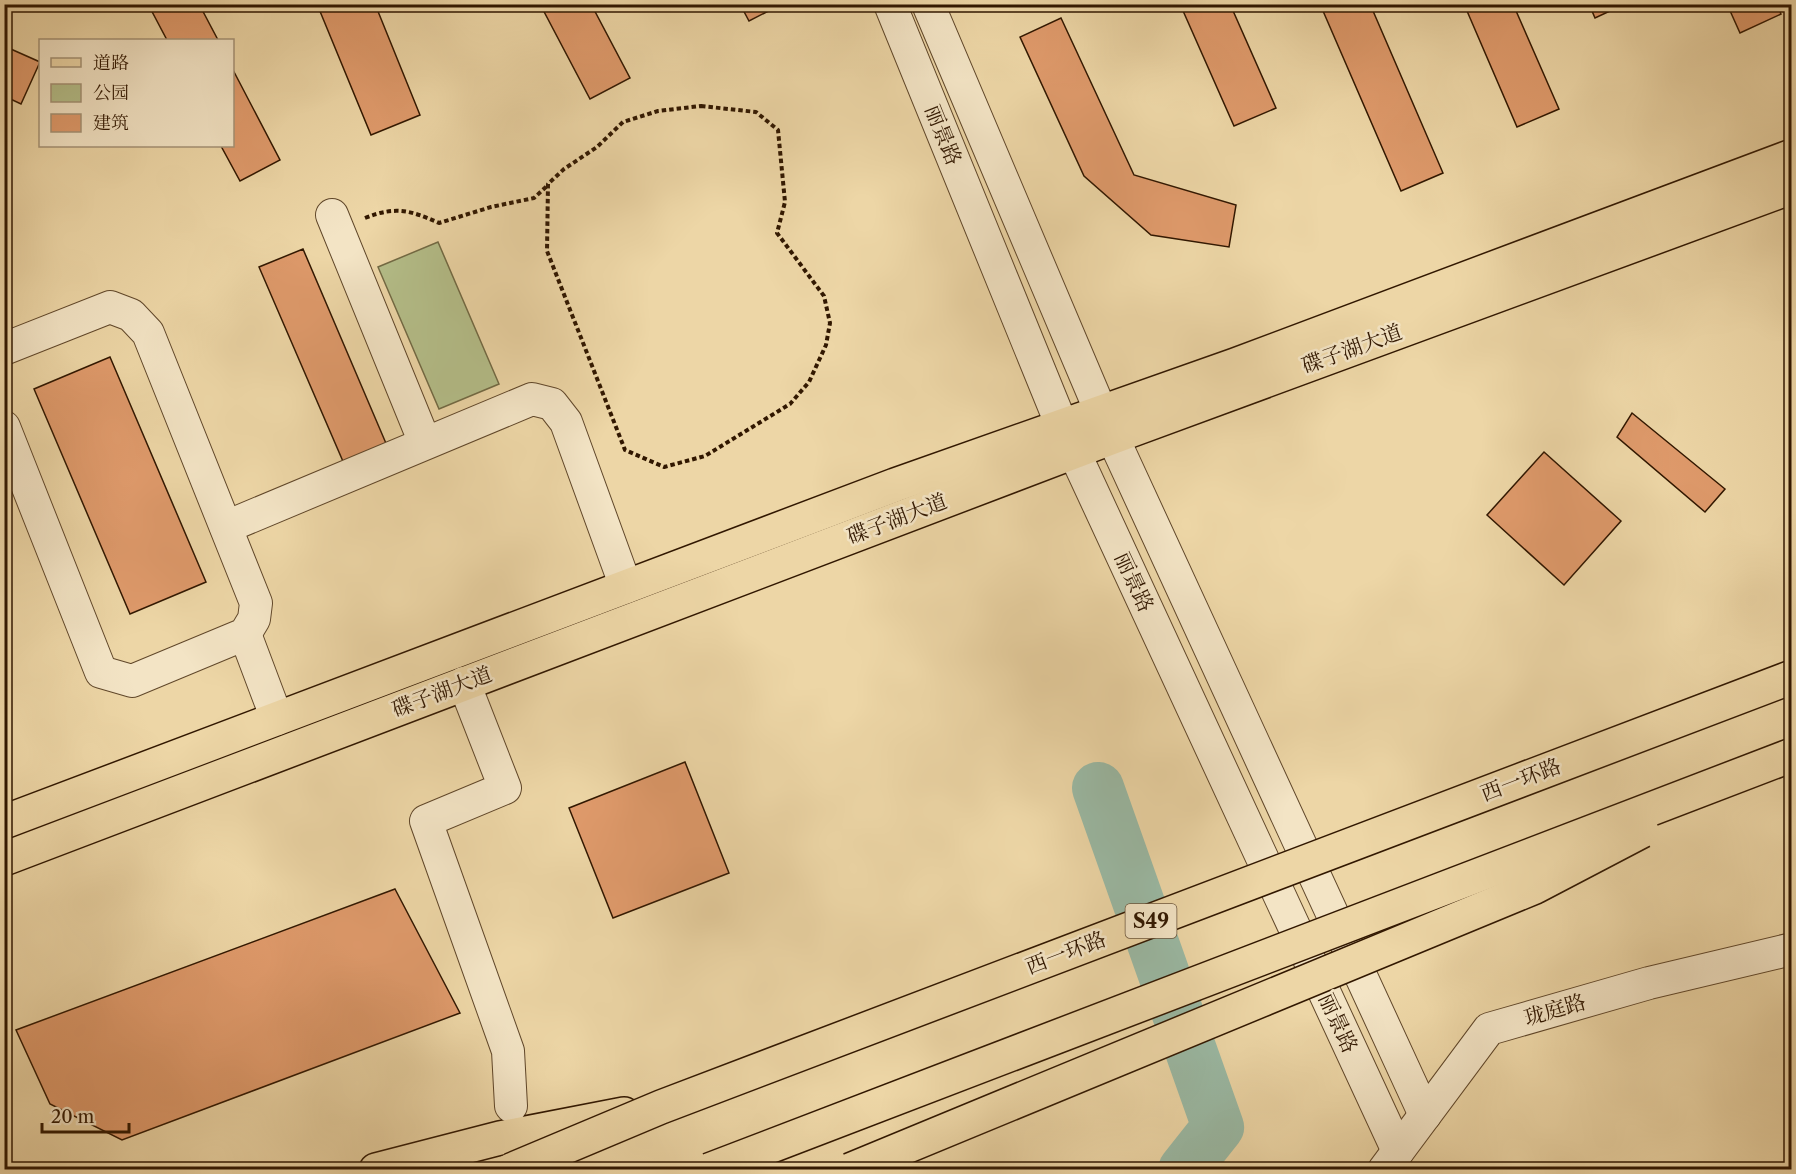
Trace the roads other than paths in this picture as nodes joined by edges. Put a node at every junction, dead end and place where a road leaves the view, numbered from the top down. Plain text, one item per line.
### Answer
1 (890, 4) edge
2 (928, 4) edge
3 (1791, 156) edge
4 (1791, 187) edge
5 (335, 221) road end
6 (4, 349) edge
7 (1107, 425) junction
8 (4, 427) edge
9 (1068, 439) junction
10 (425, 443) junction
11 (226, 527) junction
12 (626, 587) junction
13 (245, 634) junction
14 (1791, 677) edge
15 (464, 683) junction
16 (277, 719) junction
17 (1785, 757) edge
18 (4, 822) edge
19 (4, 859) edge
20 (1791, 949) edge
21 (511, 1106) dead end
22 (661, 1107) junction
23 (1425, 1115) junction
24 (1391, 1160) edge
25 (376, 1170) edge
26 (511, 1170) edge
27 (709, 1170) edge
28 (850, 1170) edge

1 - 9 street, 丽景路
2 - 7 street, 丽景路
3 - 7 main road, 碟子湖大道
4 - 7 main road, 碟子湖大道
5 - 10 street
6 - 11 street
7 - 9 main road, 碟子湖大道
7 - 23 street, 丽景路
8 - 13 street
9 - 12 main road, 碟子湖大道
9 - 15 main road, 碟子湖大道
9 - 24 street, 丽景路
10 - 11 street
10 - 12 street
11 - 13 street
12 - 16 main road, 碟子湖大道
13 - 16 street
14 - 22 main road, 西一环路 / S49, bridge
15 - 19 main road, 碟子湖大道
15 - 21 street
16 - 18 main road, 碟子湖大道
17 - 27 main road, bridge
17 - 28 main road, bridge
20 - 23 street, 珑庭路
22 - 25 main road, bridge
22 - 26 main road, 西一环路 / S49, bridge
23 - 24 street, 珑庭路

